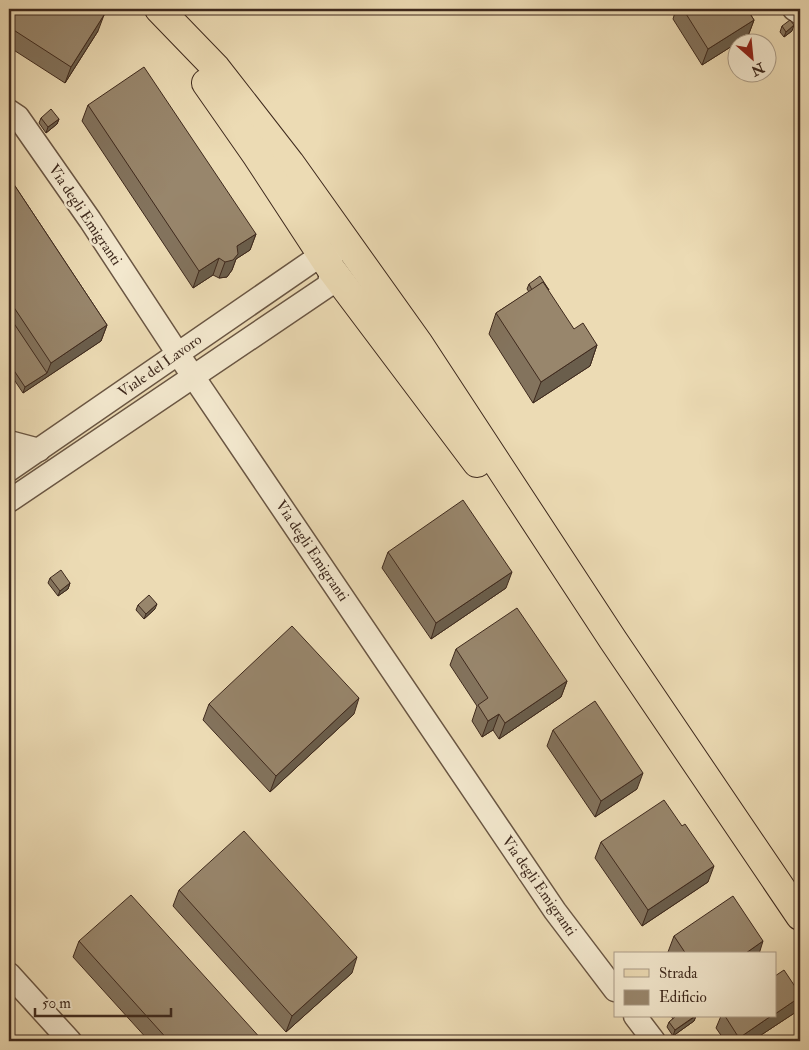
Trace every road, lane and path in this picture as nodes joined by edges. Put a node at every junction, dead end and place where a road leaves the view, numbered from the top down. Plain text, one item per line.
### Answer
1 (794, 9) edge
2 (166, 12) edge
3 (800, 13) edge
4 (9, 111) edge
5 (286, 157) junction
6 (324, 272) junction
7 (178, 354) junction
8 (194, 376) junction
9 (442, 379) junction
10 (9, 442) edge
11 (39, 450) junction
12 (9, 470) edge
13 (9, 501) edge
14 (613, 640) junction
15 (800, 916) edge
16 (9, 974) edge
17 (614, 989) edge
18 (637, 1018) edge
19 (70, 1041) edge
20 (654, 1041) edge

1 - 3 street
2 - 5 main road
2 - 6 main road
4 - 7 street, Via degli Emigranti
5 - 6 street
5 - 9 main road
6 - 7 street, Viale del Lavoro
6 - 8 street
6 - 9 street
6 - 14 main road
7 - 8 street, Via degli Emigranti
7 - 11 street, Viale del Lavoro
8 - 13 street
8 - 17 street, Via degli Emigranti
9 - 14 main road
10 - 11 street
11 - 12 street, Viale del Lavoro
14 - 15 main road
16 - 19 street
18 - 20 street

